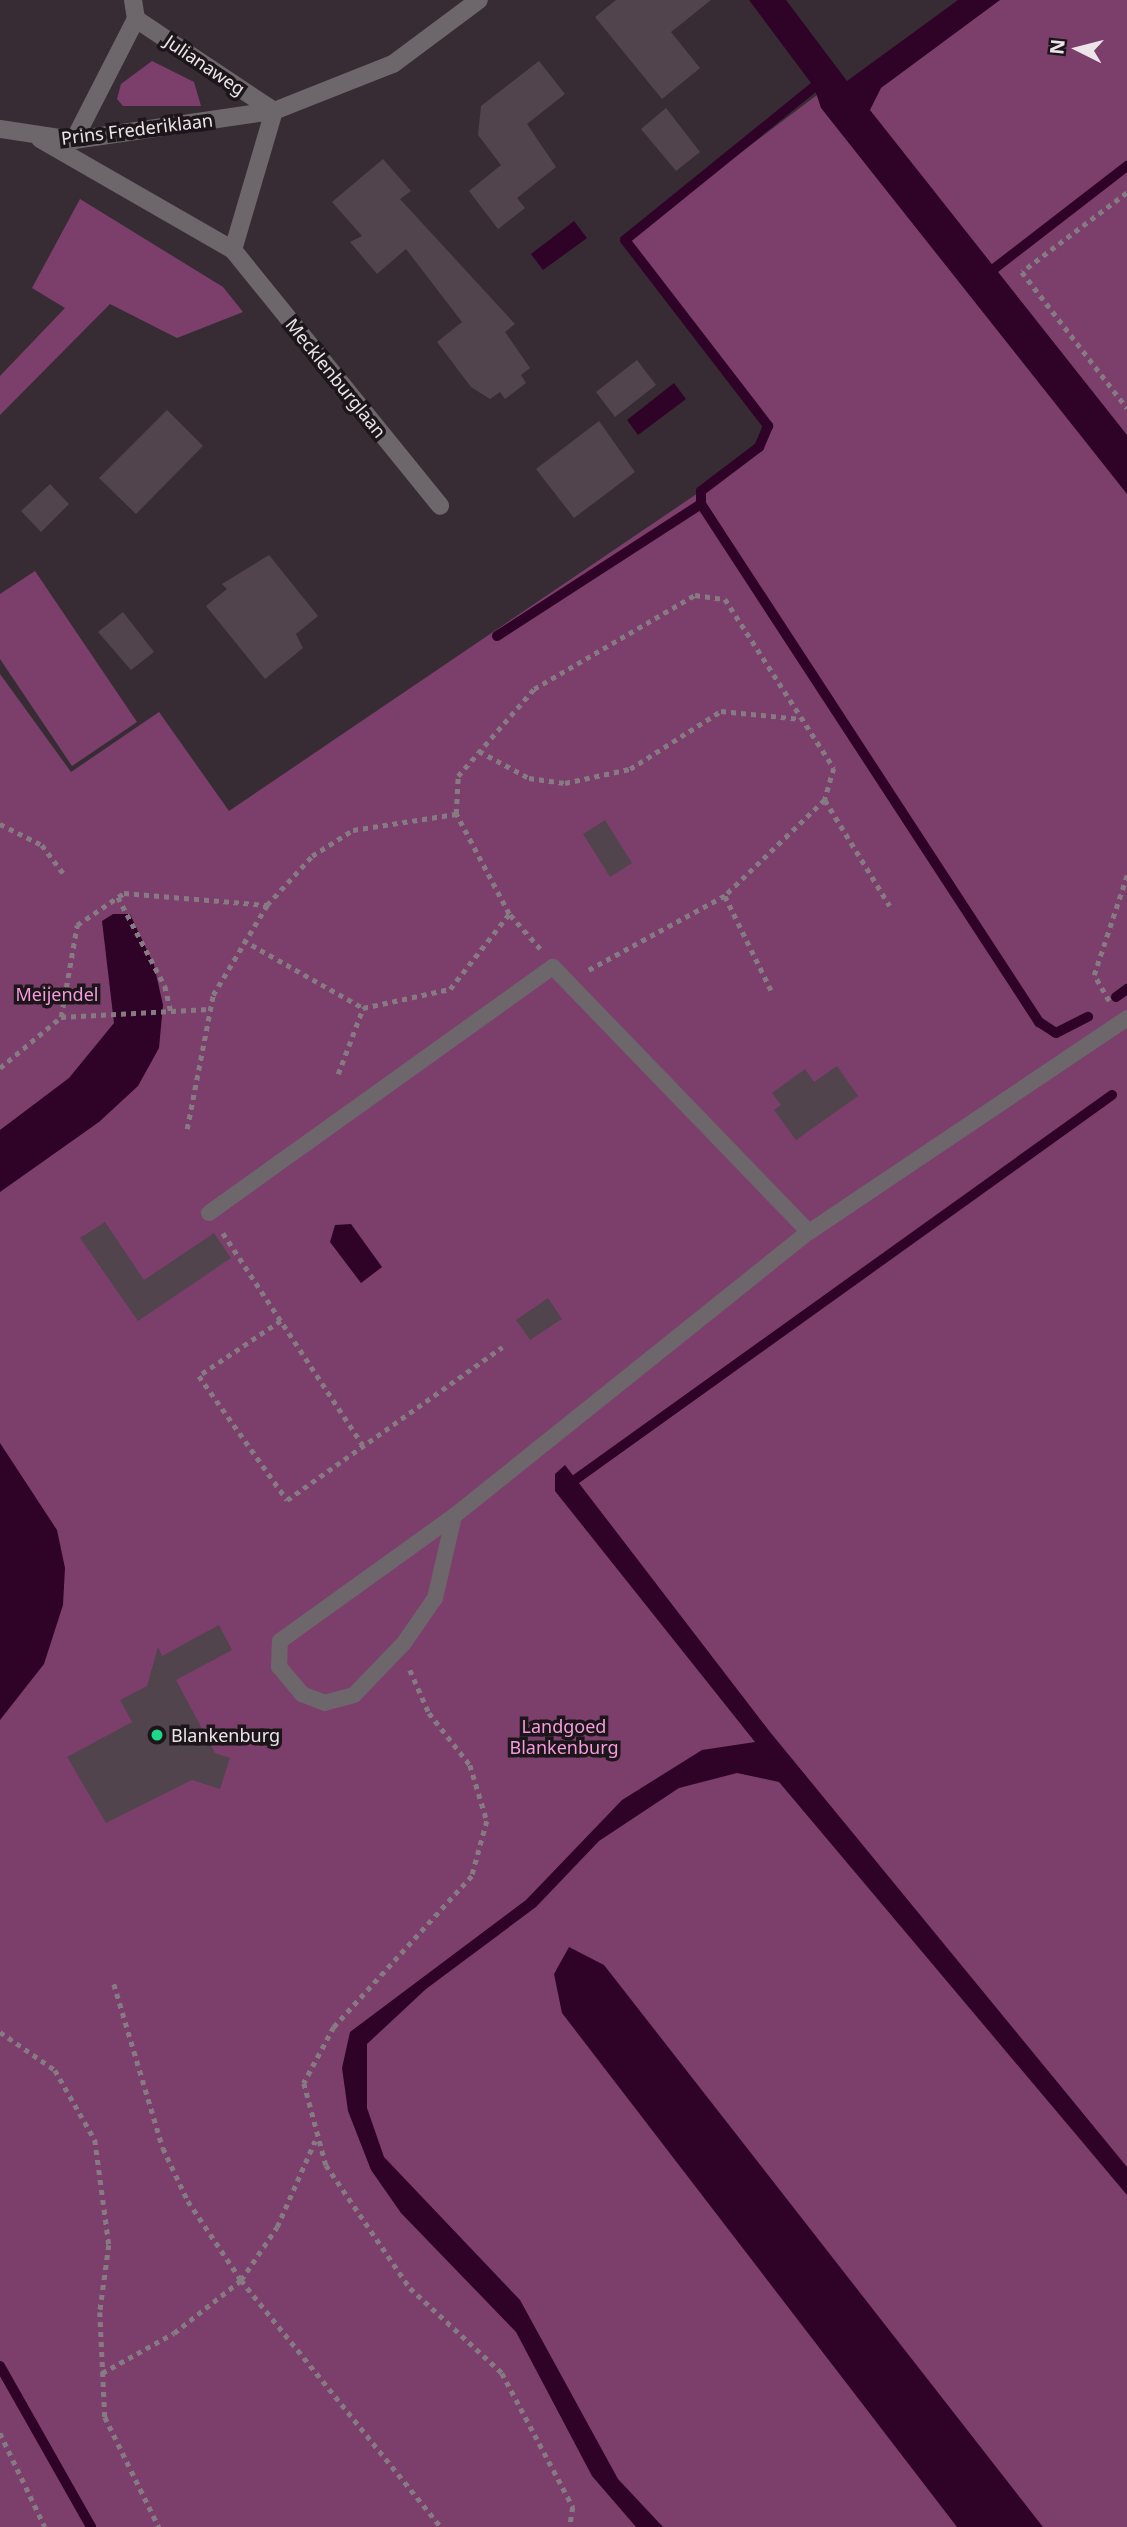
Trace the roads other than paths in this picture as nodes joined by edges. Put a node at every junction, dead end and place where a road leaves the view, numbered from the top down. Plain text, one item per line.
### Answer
1 (133, 0) edge
2 (480, 0) edge
3 (136, 19) junction
4 (274, 111) junction
5 (0, 129) edge
6 (40, 139) junction
7 (74, 140) junction
8 (233, 250) junction
9 (440, 506) dead end
10 (1125, 1023) edge
11 (209, 1213) road end
12 (809, 1232) junction
13 (454, 1516) junction

1 - 3 street
2 - 4 street, Prins Frederiklaan
3 - 4 street, Julianaweg
3 - 7 street
4 - 7 street, Prins Frederiklaan
4 - 8 street
5 - 6 street, Prins Frederiklaan
6 - 7 street, Prins Frederiklaan
6 - 8 street, Mecklenburglaan
8 - 9 street, Mecklenburglaan
10 - 12 lane
11 - 12 lane
12 - 13 lane
13 - 13 lane

